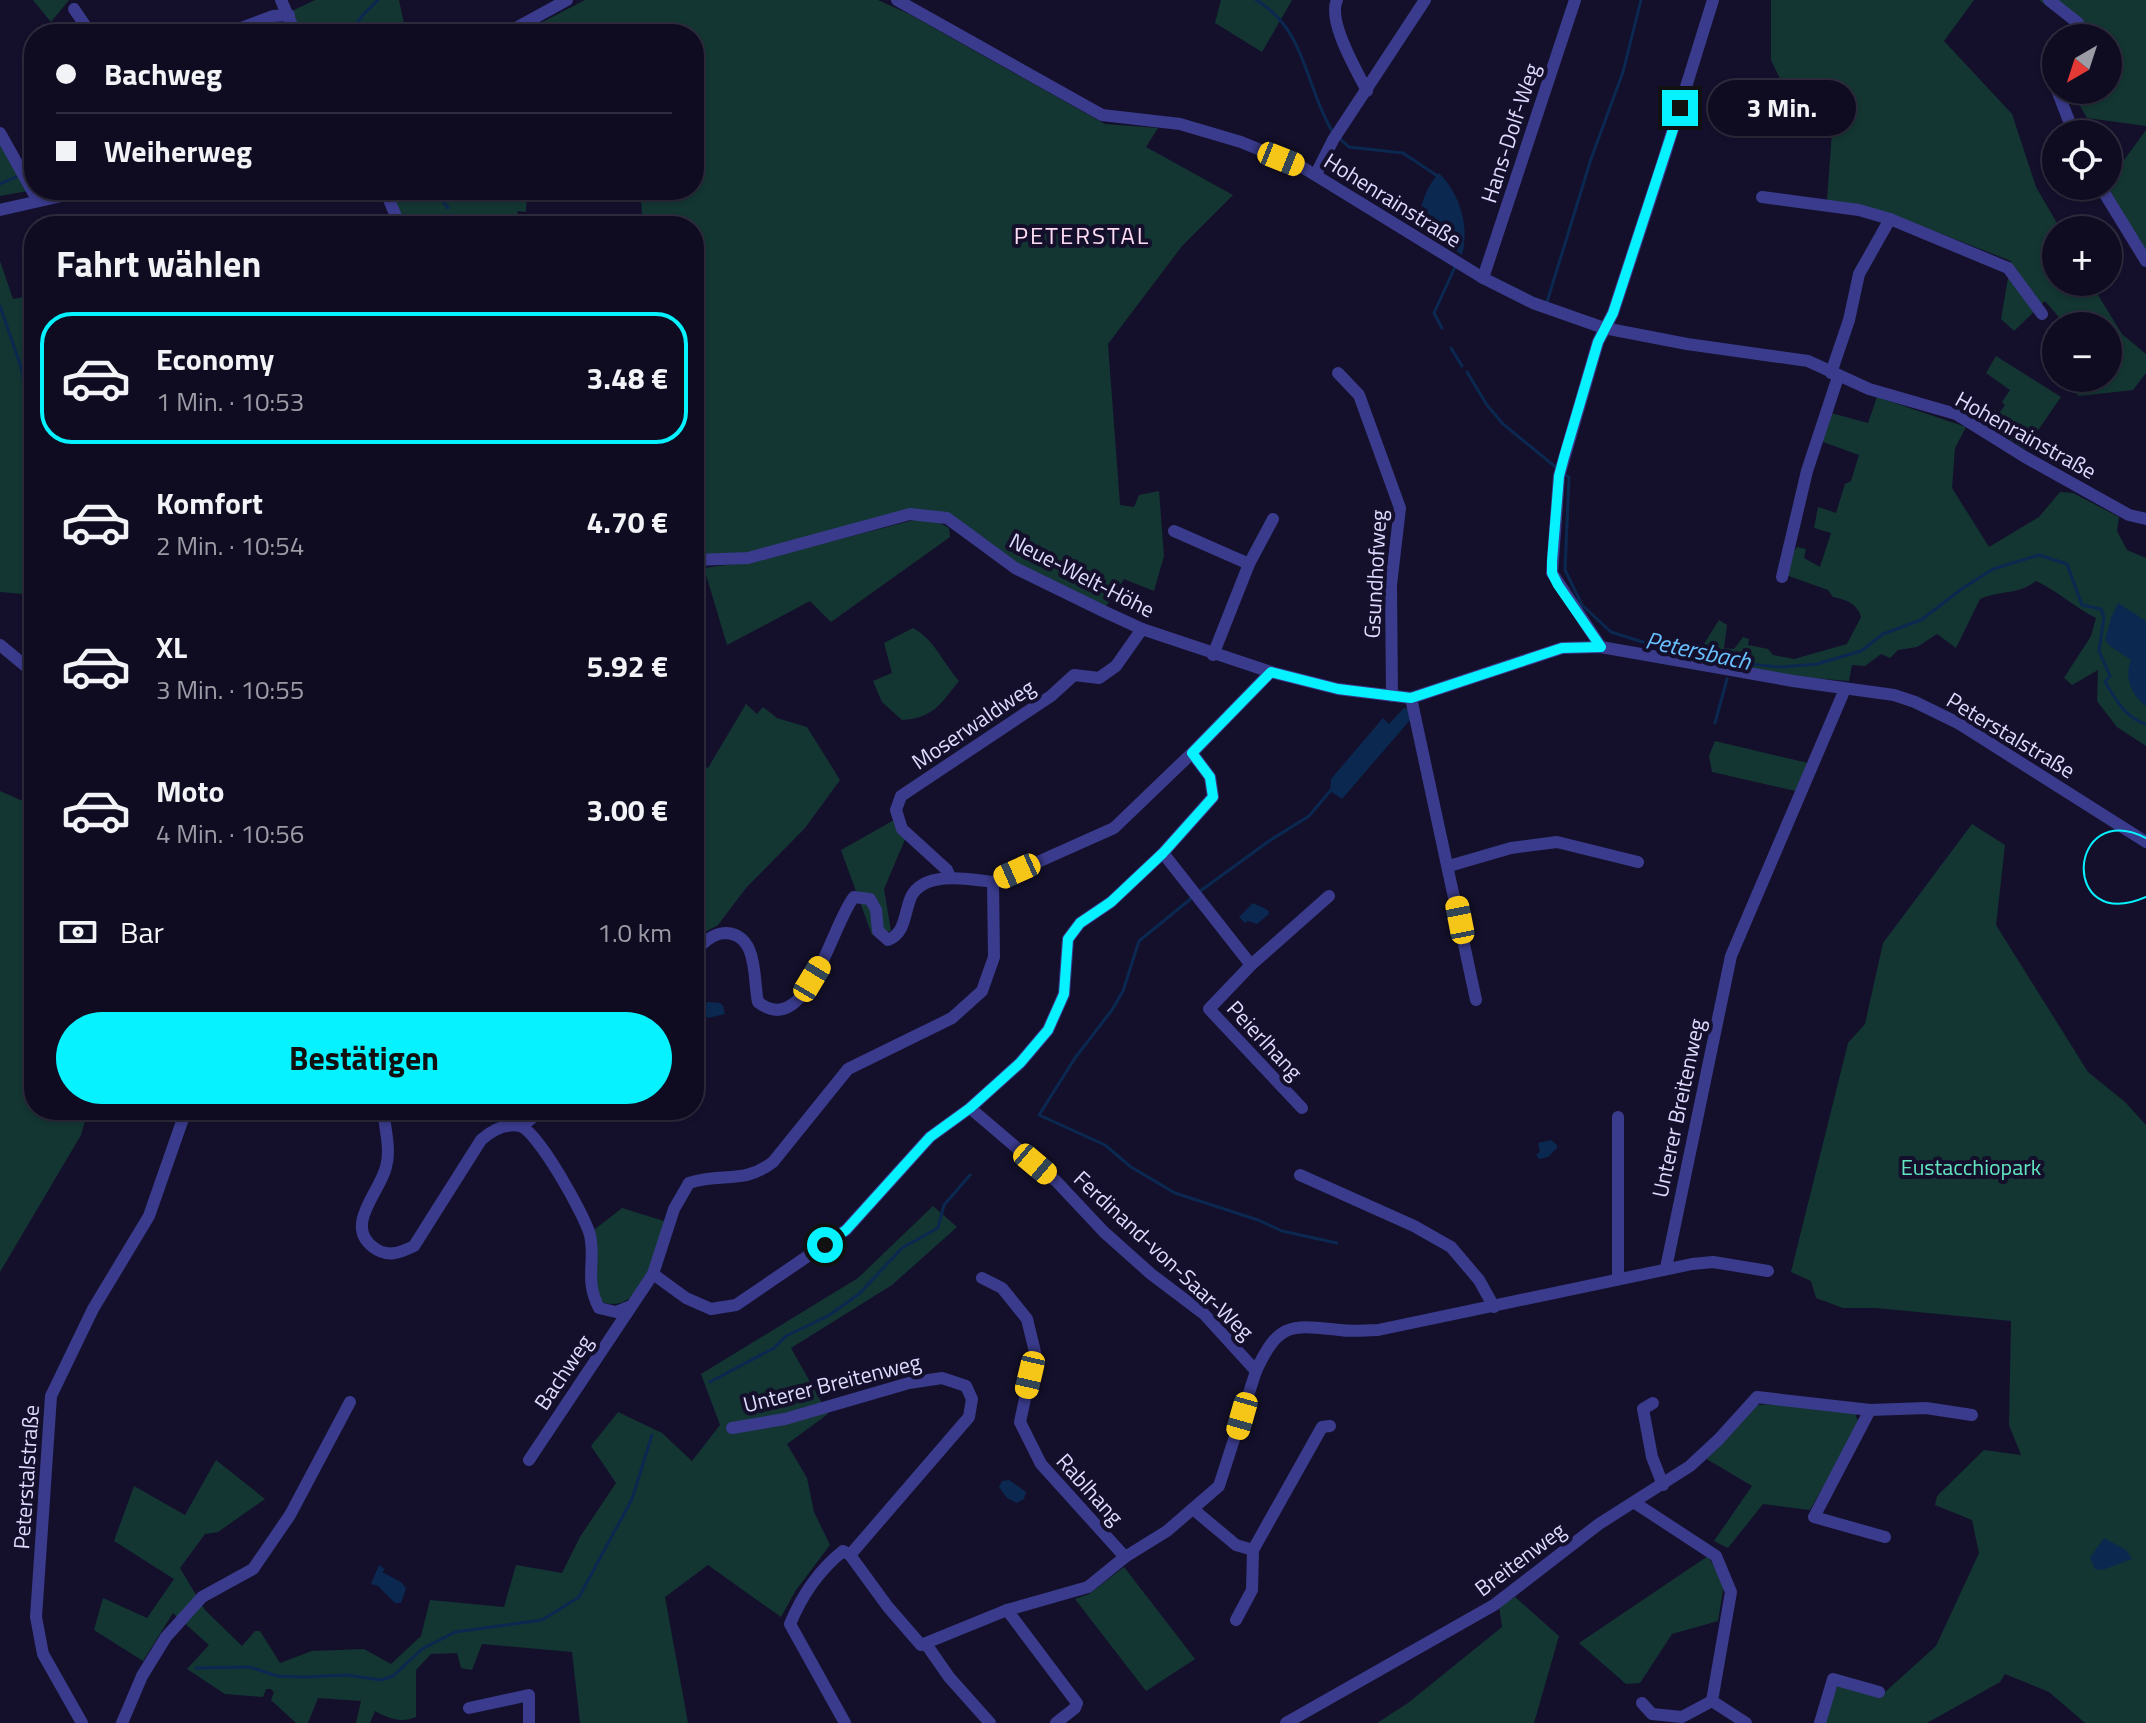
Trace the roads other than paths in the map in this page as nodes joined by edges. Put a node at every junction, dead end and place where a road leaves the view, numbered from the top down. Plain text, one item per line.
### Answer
1 (281, 0) edge
2 (567, 0) edge
3 (897, 0) edge
4 (1337, 0) edge
5 (1425, 0) edge
6 (1575, 0) edge
7 (1713, 0) edge
8 (2049, 0) edge
9 (911, 3) edge
10 (74, 9) dead end
11 (289, 15) junction
12 (84, 24) edge
13 (252, 24) edge
14 (292, 24) edge
15 (523, 24) edge
16 (2077, 24) edge
17 (1367, 91) junction
18 (0, 133) edge
19 (1316, 174) junction
20 (24, 176) edge
21 (1762, 197) dead end
22 (43, 200) edge
23 (2109, 200) edge
24 (38, 201) joint
25 (0, 210) edge
26 (1890, 219) junction
27 (2146, 261) edge
28 (1483, 278) junction
29 (2042, 314) dead end
30 (1604, 328) junction
31 (1338, 373) dead end
32 (1835, 375) junction
33 (1273, 519) dead end
34 (2146, 519) edge
35 (1174, 531) dead end
36 (704, 560) edge
37 (1249, 564) junction
38 (1782, 577) dead end
39 (1142, 629) junction
40 (0, 645) edge
41 (1601, 647) junction
42 (1213, 655) junction
43 (24, 665) edge
44 (1271, 672) junction
45 (1845, 689) junction
46 (1392, 696) junction
47 (1411, 698) junction
48 (1192, 753) junction
49 (2146, 842) edge
50 (1163, 853) junction
51 (1638, 862) dead end
52 (1449, 866) junction
53 (950, 877) junction
54 (993, 882) junction
55 (1329, 896) dead end
56 (704, 944) edge
57 (1251, 965) junction
58 (1476, 1000) dead end
59 (970, 1108) junction
60 (1302, 1108) dead end
61 (1618, 1117) dead end
62 (183, 1120) edge
63 (384, 1120) edge
64 (530, 1120) edge
65 (522, 1126) junction
66 (1300, 1175) dead end
67 (1666, 1268) junction
68 (1768, 1271) dead end
69 (653, 1274) junction
70 (982, 1278) dead end
71 (1618, 1279) junction
72 (631, 1306) junction
73 (1494, 1307) junction
74 (1256, 1371) junction
75 (350, 1402) dead end
76 (1653, 1403) dead end
77 (1870, 1410) junction
78 (1972, 1415) dead end
79 (1330, 1426) dead end
80 (732, 1428) dead end
81 (529, 1460) dead end
82 (1663, 1485) junction
83 (1635, 1503) junction
84 (1193, 1509) junction
85 (1885, 1537) dead end
86 (1253, 1550) junction
87 (850, 1555) junction
88 (1125, 1557) junction
89 (1007, 1610) junction
90 (1236, 1620) dead end
91 (926, 1644) junction
92 (1879, 1692) dead end
93 (1712, 1701) junction
94 (1642, 1703) dead end
95 (469, 1708) dead end
96 (82, 1723) edge
97 (122, 1723) edge
98 (529, 1723) edge
99 (845, 1723) edge
100 (990, 1723) edge
101 (1056, 1723) edge
102 (1286, 1723) edge
103 (1746, 1723) edge
104 (1820, 1723) edge

1 - 11 street
2 - 15 street
3 - 9 street, Hohenrainstraße
4 - 17 street
5 - 17 street
6 - 28 street, Hans-Dolf-Weg
7 - 30 street
8 - 16 street
9 - 19 street, Hohenrainstraße
10 - 12 street
11 - 13 street
11 - 14 street
17 - 19 street
18 - 20 street
19 - 28 street, Hohenrainstraße
21 - 26 street
22 - 24 street
23 - 27 street
24 - 25 street
26 - 29 street
26 - 32 street
28 - 30 street, Hohenrainstraße
30 - 32 street, Hohenrainstraße
30 - 41 street
31 - 46 street, Gsundhofweg
32 - 34 street, Hohenrainstraße
32 - 38 street
33 - 37 street
35 - 37 street
36 - 39 street, Neue-Welt-Höhe
37 - 42 street
39 - 42 street, Neue-Welt-Höhe
39 - 53 street, Moserwaldweg
40 - 43 street
41 - 45 street, Peterstalstraße
41 - 47 street, Peterstalstraße
42 - 44 street, Neue-Welt-Höhe
44 - 46 street, Peterstalstraße
44 - 48 street
45 - 49 street, Peterstalstraße
45 - 67 street, Unterer Breitenweg
46 - 47 street, Peterstalstraße
47 - 52 street
48 - 50 street
48 - 54 street
50 - 57 street, Peierlhang
50 - 59 street
51 - 52 street
52 - 58 street
53 - 54 street
53 - 56 street
54 - 69 street
55 - 57 street, Peierlhang
57 - 60 street, Peierlhang
59 - 69 street
59 - 74 street, Ferdinand-von-Saar-Weg
61 - 71 street, Unterer Breitenweg
62 - 96 street, Peterstalstraße
63 - 65 street
64 - 65 street
65 - 72 street
66 - 73 street
67 - 68 street
67 - 71 street
69 - 72 street
70 - 88 street, Rablhang
71 - 73 street
72 - 81 street, Bachweg
73 - 74 street
74 - 84 street
75 - 97 street
76 - 82 street
77 - 78 street
77 - 82 street, Breitenweg
77 - 85 street
79 - 86 street
80 - 87 street, Unterer Breitenweg
82 - 83 street, Breitenweg
83 - 93 street
83 - 102 street, Breitenweg
84 - 86 street
84 - 88 street
86 - 90 street
87 - 91 street
87 - 99 street, Unterer Breitenweg
88 - 89 street
89 - 91 street
89 - 101 street
91 - 100 street
92 - 104 street
93 - 94 street
93 - 103 street
95 - 98 street

